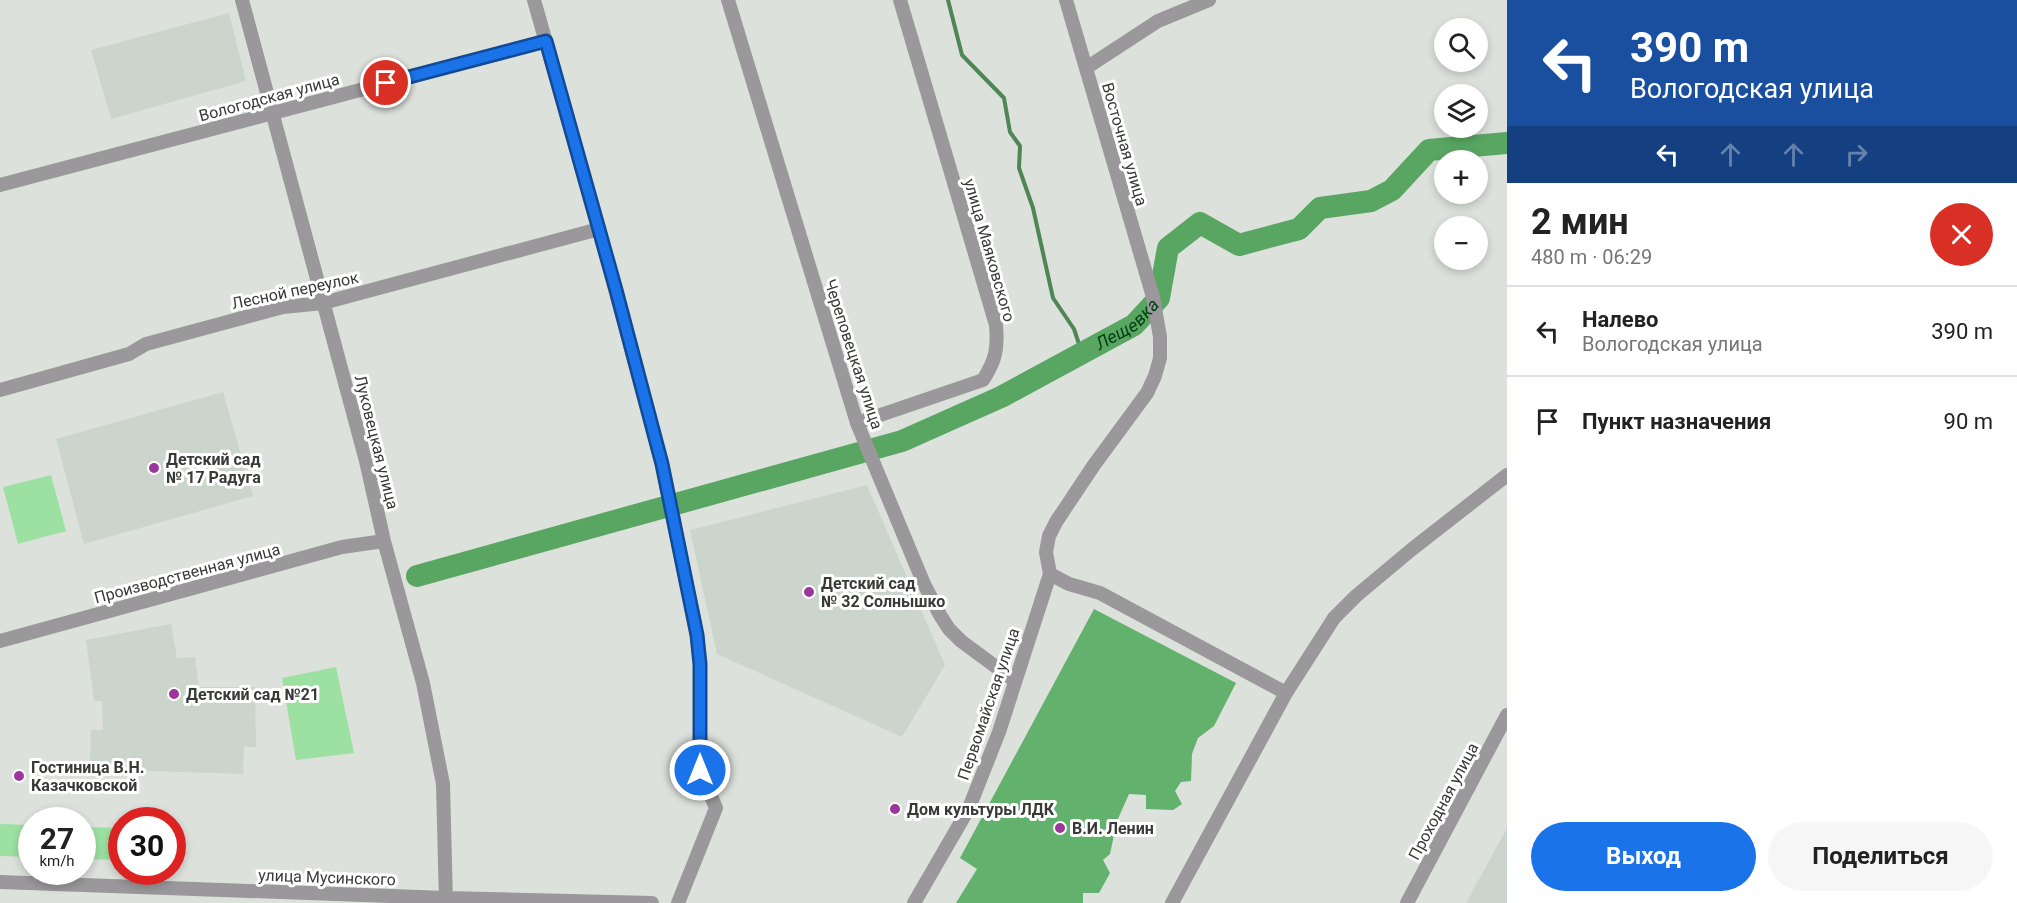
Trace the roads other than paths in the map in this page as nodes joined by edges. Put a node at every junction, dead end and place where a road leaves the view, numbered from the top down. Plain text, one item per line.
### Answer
1 (242, 0) edge
2 (534, 0) edge
3 (728, 0) edge
4 (900, 0) edge
5 (1066, 0) edge
6 (1209, 0) edge
7 (546, 41) junction
8 (1086, 68) junction
9 (272, 113) junction
10 (0, 185) edge
11 (599, 229) junction
12 (323, 303) junction
13 (1157, 316) joint
14 (0, 390) edge
15 (857, 423) junction
16 (1507, 475) edge
17 (384, 541) junction
18 (1050, 574) junction
19 (0, 641) edge
20 (1015, 681) junction
21 (1286, 693) junction
22 (1507, 715) edge
23 (0, 882) edge
24 (446, 901) edge
25 (652, 903) edge
26 (678, 903) edge
27 (914, 903) edge
28 (1172, 903) edge
29 (1407, 903) edge

1 - 9 street, Луковецкая улица
2 - 7 street
3 - 15 street, Череповецкая улица
4 - 15 street, улица Маяковского
5 - 8 street, Восточная улица
6 - 8 street
7 - 9 street, Вологодская улица
7 - 11 street
8 - 13 street, Восточная улица
9 - 10 street, Вологодская улица
9 - 12 street, Луковецкая улица
11 - 12 street, Лесной переулок
11 - 26 street
12 - 14 street, Лесной переулок
12 - 17 street, Луковецкая улица
13 - 18 street, Первомайская улица
15 - 20 street, Череповецкая улица
16 - 21 street
17 - 19 street, Производственная улица
17 - 24 street, Луковецкая улица
18 - 20 street, Первомайская улица
18 - 21 street
20 - 27 street, Первомайская улица
21 - 28 street
22 - 29 street, Проходная улица
23 - 24 street, улица Мусинского
24 - 25 street, улица Мусинского

